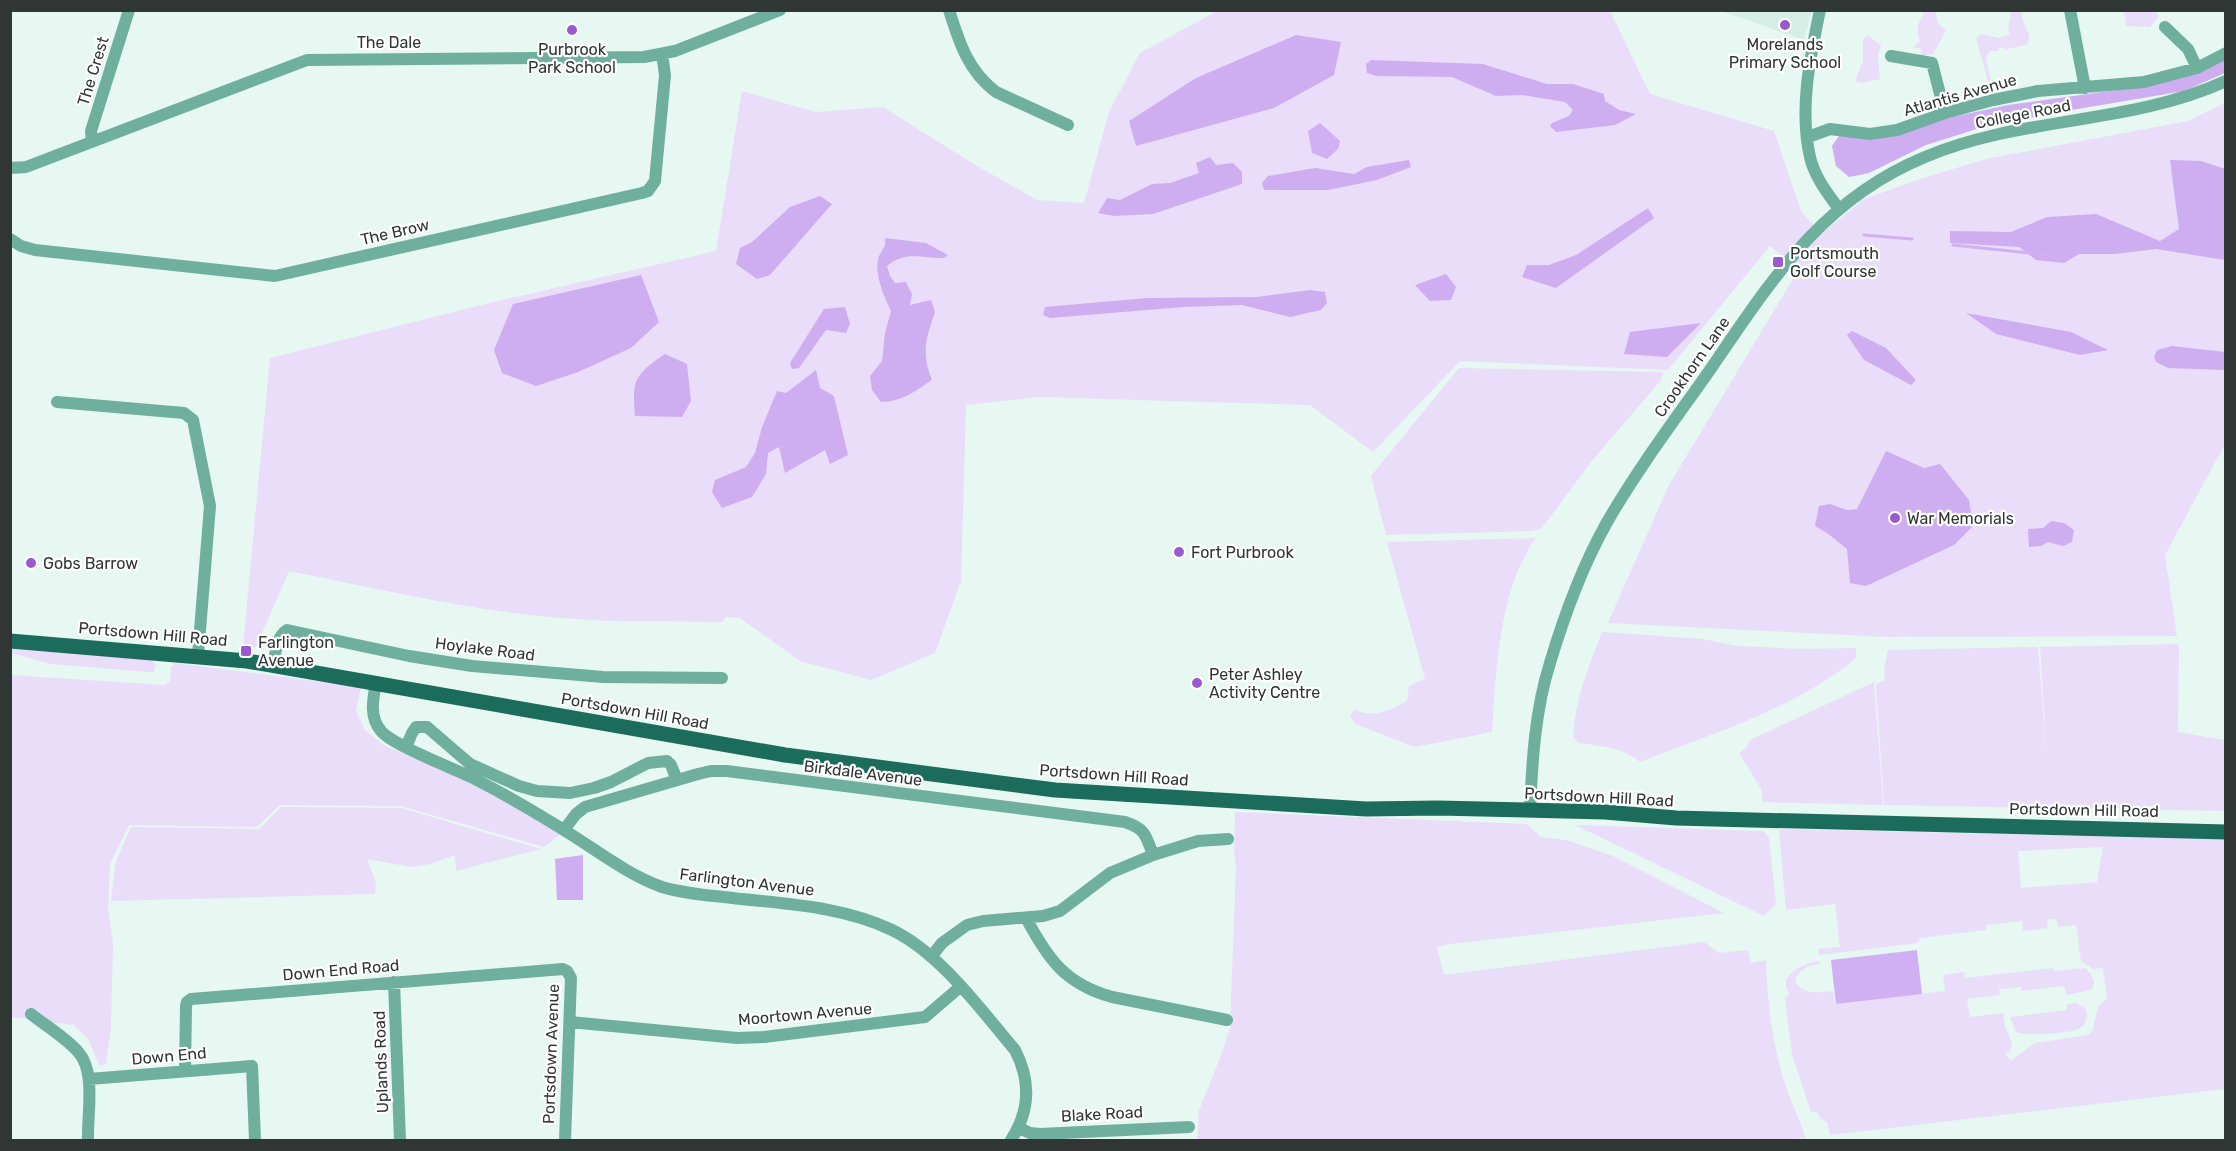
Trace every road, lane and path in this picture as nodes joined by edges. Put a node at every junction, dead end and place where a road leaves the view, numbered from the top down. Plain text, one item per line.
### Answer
1 (129, 10) edge
2 (780, 10) edge
3 (949, 10) edge
4 (1820, 10) edge
5 (2070, 10) edge
6 (2165, 27) dead end
7 (2226, 53) edge
8 (662, 54) junction
9 (1891, 56) dead end
10 (2197, 69) junction
11 (2226, 81) edge
12 (2085, 88) junction
13 (1945, 113) junction
14 (1068, 125) dead end
15 (1808, 137) junction
16 (92, 142) junction
17 (10, 168) edge
18 (1839, 209) junction
19 (10, 239) edge
20 (57, 402) dead end
21 (10, 641) edge
22 (198, 655) junction
23 (273, 665) junction
24 (722, 678) dead end
25 (376, 683) junction
26 (406, 747) junction
27 (677, 780) junction
28 (1530, 812) junction
29 (564, 830) junction
30 (2226, 832) edge
31 (1228, 839) dead end
32 (1153, 855) junction
33 (1026, 918) junction
34 (931, 957) junction
35 (567, 970) joint
36 (394, 982) junction
37 (960, 987) junction
38 (31, 1014) dead end
39 (1220, 1014) dead end
40 (570, 1022) junction
41 (185, 1071) junction
42 (89, 1079) junction
43 (1189, 1127) dead end
44 (1019, 1128) junction
45 (88, 1140) edge
46 (255, 1140) edge
47 (400, 1140) edge
48 (565, 1140) edge
49 (1011, 1140) edge

1 - 16 street, The Crest
2 - 8 street, The Dale
3 - 14 street
4 - 15 street
5 - 12 street
6 - 10 street
7 - 10 street, Atlantis Avenue
8 - 16 street, The Dale
8 - 19 street, The Brow
9 - 13 street
10 - 12 street, Atlantis Avenue
11 - 18 street, College Road
12 - 13 street, Atlantis Avenue
13 - 15 street, Atlantis Avenue
15 - 18 street
16 - 17 street, The Dale
18 - 28 street, Crookhorn Lane
20 - 22 street
21 - 22 main road, Portsdown Hill Road
22 - 23 main road, Portsdown Hill Road
23 - 24 street, Hoylake Road
23 - 25 main road, Portsdown Hill Road
25 - 26 street, Farlington Avenue
25 - 28 main road, Portsdown Hill Road
26 - 27 street
26 - 29 street, Farlington Avenue
27 - 29 street, Birkdale Avenue
27 - 32 street, Birkdale Avenue
28 - 30 main road, Portsdown Hill Road
29 - 34 street, Farlington Avenue
31 - 32 street
32 - 33 street
33 - 34 street
33 - 39 street
34 - 37 street, Farlington Avenue
35 - 36 street, Down End Road
35 - 40 street, Portsdown Avenue
36 - 41 street, Down End Road
36 - 47 street, Uplands Road
37 - 40 street, Moortown Avenue
37 - 44 street, Farlington Avenue
38 - 42 street
40 - 48 street, Portsdown Avenue
41 - 42 street, Down End
41 - 46 street, Down End
42 - 45 street
43 - 44 street, Blake Road
44 - 49 street, Farlington Avenue

